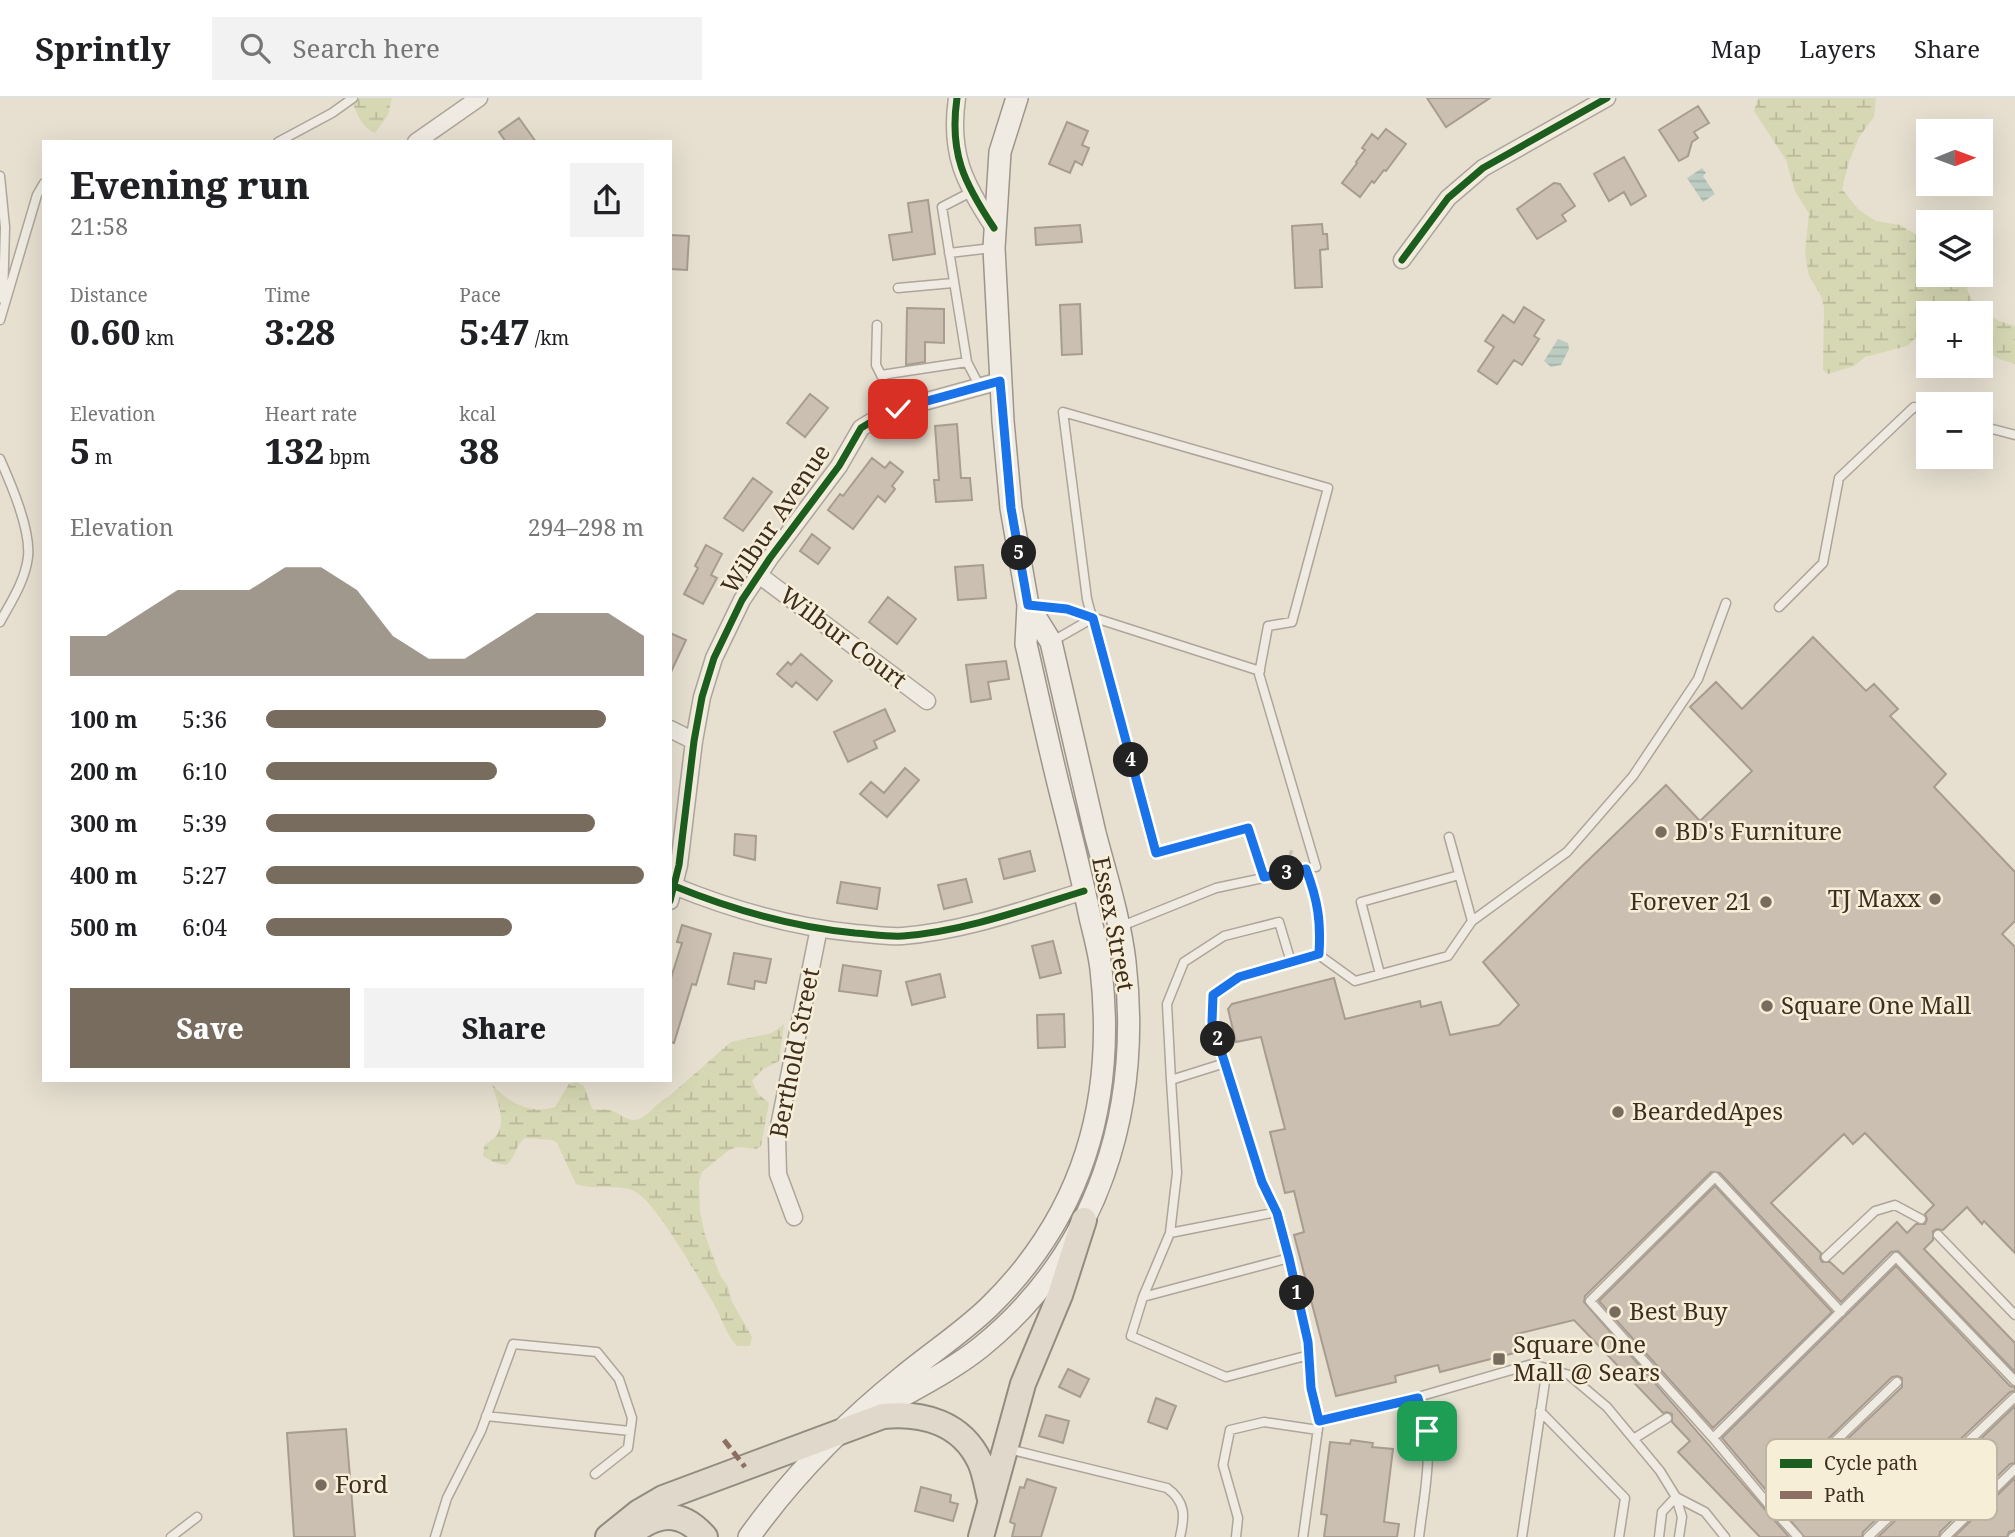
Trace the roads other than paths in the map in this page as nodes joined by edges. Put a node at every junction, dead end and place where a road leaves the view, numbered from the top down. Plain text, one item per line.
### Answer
1 (353, 98) edge
2 (479, 98) edge
3 (957, 98) edge
4 (1017, 98) edge
5 (1607, 98) edge
6 (282, 140) edge
7 (419, 140) edge
8 (0, 176) edge
9 (42, 186) edge
10 (971, 192) junction
11 (994, 238) junction
12 (949, 253) junction
13 (1402, 260) dead end
14 (953, 283) junction
15 (898, 288) dead end
16 (3, 310) junction
17 (0, 320) edge
18 (877, 325) dead end
19 (967, 362) junction
20 (881, 375) junction
21 (990, 384) junction
22 (1916, 408) edge
23 (898, 409) junction
24 (1993, 429) edge
25 (2015, 435) edge
26 (0, 459) edge
27 (759, 575) junction
28 (1726, 603) dead end
29 (1028, 605) junction
30 (1779, 607) dead end
31 (1093, 618) junction
32 (0, 622) edge
33 (1051, 642) junction
34 (1260, 671) junction
35 (927, 701) dead end
36 (672, 730) edge
37 (694, 741) junction
38 (1449, 837) dead end
39 (1315, 867) dead end
40 (1459, 876) junction
41 (1264, 877) junction
42 (1084, 891) junction
43 (672, 893) edge
44 (1472, 921) junction
45 (1119, 926) junction
46 (819, 928) junction
47 (1094, 937) junction
48 (1319, 954) junction
49 (1291, 962) junction
50 (1381, 974) junction
51 (1225, 1063) junction
52 (1171, 1080) junction
53 (1277, 1213) junction
54 (794, 1217) dead end
55 (1921, 1219) dead end
56 (1084, 1220) junction
57 (1170, 1233) junction
58 (1938, 1235) dead end
59 (1826, 1257) dead end
60 (1289, 1258) junction
61 (1143, 1297) junction
62 (1841, 1311) junction
63 (2015, 1315) edge
64 (1309, 1355) junction
65 (1546, 1368) junction
66 (2015, 1381) edge
67 (1897, 1382) dead end
68 (2015, 1397) edge
69 (1418, 1398) junction
70 (1540, 1411) junction
71 (486, 1416) junction
72 (1667, 1418) dead end
73 (1318, 1426) junction
74 (846, 1428) junction
75 (630, 1431) junction
76 (1635, 1438) junction
77 (1713, 1438) junction
78 (1838, 1439) edge
79 (1971, 1439) edge
80 (1005, 1448) junction
81 (2015, 1469) edge
82 (595, 1474) dead end
83 (1997, 1486) edge
84 (1676, 1497) junction
85 (990, 1499) junction
86 (1766, 1502) edge
87 (197, 1517) dead end
88 (1782, 1520) edge
89 (1886, 1520) edge
90 (1962, 1520) edge
91 (171, 1537) edge
92 (435, 1537) edge
93 (608, 1537) edge
94 (625, 1537) edge
95 (705, 1537) edge
96 (750, 1537) edge
97 (981, 1537) edge
98 (1180, 1537) edge
99 (1236, 1537) edge
100 (1303, 1537) edge
101 (1419, 1537) edge
102 (1522, 1537) edge
103 (1619, 1537) edge
104 (1659, 1537) edge
105 (1679, 1537) edge
106 (1725, 1537) edge
107 (1798, 1537) edge
108 (1868, 1537) edge
109 (1945, 1537) edge

1 - 6 lane
2 - 7 street
3 - 10 street
4 - 11 main road, Essex Street
5 - 13 street
8 - 16 lane
9 - 16 lane
10 - 11 street
10 - 12 lane
11 - 12 lane
11 - 21 main road, Essex Street
12 - 14 lane
14 - 15 lane
14 - 19 lane
16 - 17 lane
18 - 20 lane
19 - 20 lane
19 - 21 lane
20 - 23 lane
21 - 23 street, Wilbur Avenue
21 - 29 main road, Essex Street
22 - 30 lane
23 - 27 street, Wilbur Avenue
24 - 25 lane
26 - 32 lane
27 - 35 street, Wilbur Court
27 - 37 street, Wilbur Avenue
28 - 44 lane
29 - 31 lane
29 - 33 main road, Essex Street
29 - 42 main road, Essex Street
31 - 33 lane
31 - 34 lane
31 - 34 lane
31 - 41 lane
33 - 45 main road, Essex Street
34 - 39 lane
36 - 37 street
37 - 43 street, Wilbur Avenue
38 - 40 lane
40 - 44 lane
40 - 50 lane
41 - 45 lane
41 - 48 lane
42 - 46 street
42 - 47 main road, Essex Street
43 - 46 street
44 - 50 lane
45 - 47 lane
45 - 56 main road, Essex Street
46 - 54 street, Berthold Street
47 - 74 main road, Essex Street
48 - 49 lane
48 - 50 lane
49 - 51 lane
49 - 52 lane
51 - 52 lane
51 - 53 lane
52 - 57 lane
53 - 57 lane
53 - 60 lane
55 - 59 lane
56 - 74 main road, Essex Street
56 - 80 highway
57 - 61 lane
58 - 63 lane
60 - 61 lane
60 - 64 lane
61 - 64 lane
62 - 66 lane
62 - 77 lane
62 - 77 lane
64 - 73 lane
65 - 69 lane
65 - 70 lane
65 - 76 lane
67 - 78 lane
68 - 79 lane
69 - 73 lane
69 - 101 lane
70 - 102 lane
70 - 103 lane
71 - 75 lane
71 - 75 lane
71 - 92 lane
72 - 76 lane
73 - 99 lane
73 - 100 lane
74 - 85 highway
74 - 93 highway
74 - 96 main road, Essex Street
75 - 82 lane
76 - 84 lane
77 - 86 lane
80 - 85 highway
80 - 98 lane
81 - 83 lane
84 - 104 lane
84 - 105 lane
84 - 106 lane
85 - 97 highway
87 - 91 lane
88 - 107 lane
89 - 108 lane
90 - 109 lane
94 - 95 highway

